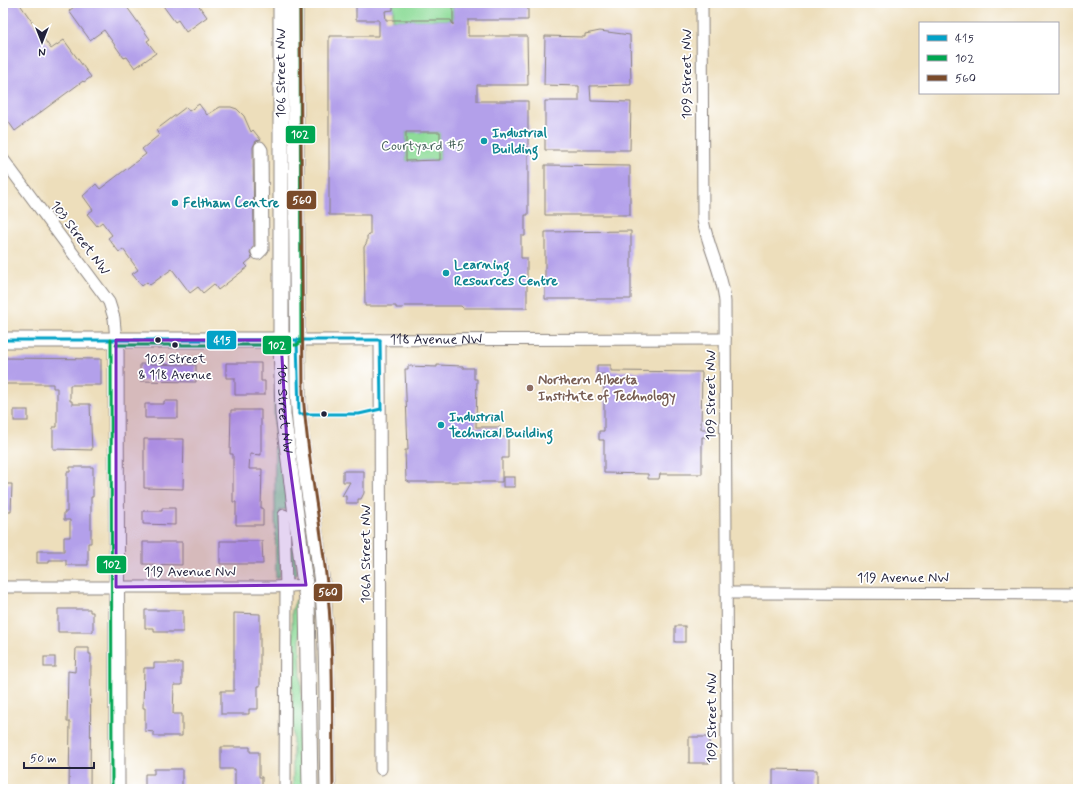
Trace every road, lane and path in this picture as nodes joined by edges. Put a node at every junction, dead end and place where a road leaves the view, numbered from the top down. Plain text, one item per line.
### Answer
1 (281, 3) edge
2 (295, 3) edge
3 (702, 3) edge
4 (262, 150) joint
5 (3, 160) edge
6 (725, 339) junction
7 (3, 340) edge
8 (116, 340) junction
9 (281, 340) junction
10 (297, 340) junction
11 (380, 340) junction
12 (284, 515) dead end
13 (306, 585) junction
14 (3, 587) edge
15 (116, 587) junction
16 (286, 587) junction
17 (727, 593) junction
18 (1078, 594) edge
19 (381, 769) dead end
20 (117, 789) edge
21 (285, 789) edge
22 (310, 789) edge
23 (328, 789) edge
24 (727, 789) edge

1 - 9 main road, 106 Street NW
2 - 10 main road, 106 Street NW
3 - 6 street, 109 Street NW
4 - 4 street
5 - 8 street, 103 Street NW
6 - 11 street, 118 Avenue NW
6 - 17 street, 109 Street NW
7 - 8 main road, 118 Avenue NW
8 - 9 main road, 118 Avenue NW
8 - 15 main road
9 - 10 main road, 118 Avenue NW
9 - 13 main road, 106 Street NW
10 - 11 street, 118 Avenue NW
10 - 23 main road, 106 Street NW
11 - 19 street, 106A Street NW
12 - 16 street
13 - 16 street, 119 Avenue NW
13 - 22 main road, 106 Street NW
14 - 15 street, 119 Avenue NW
15 - 16 street, 119 Avenue NW
15 - 20 main road
16 - 21 street
17 - 18 street, 119 Avenue NW
17 - 24 street, 109 Street NW

